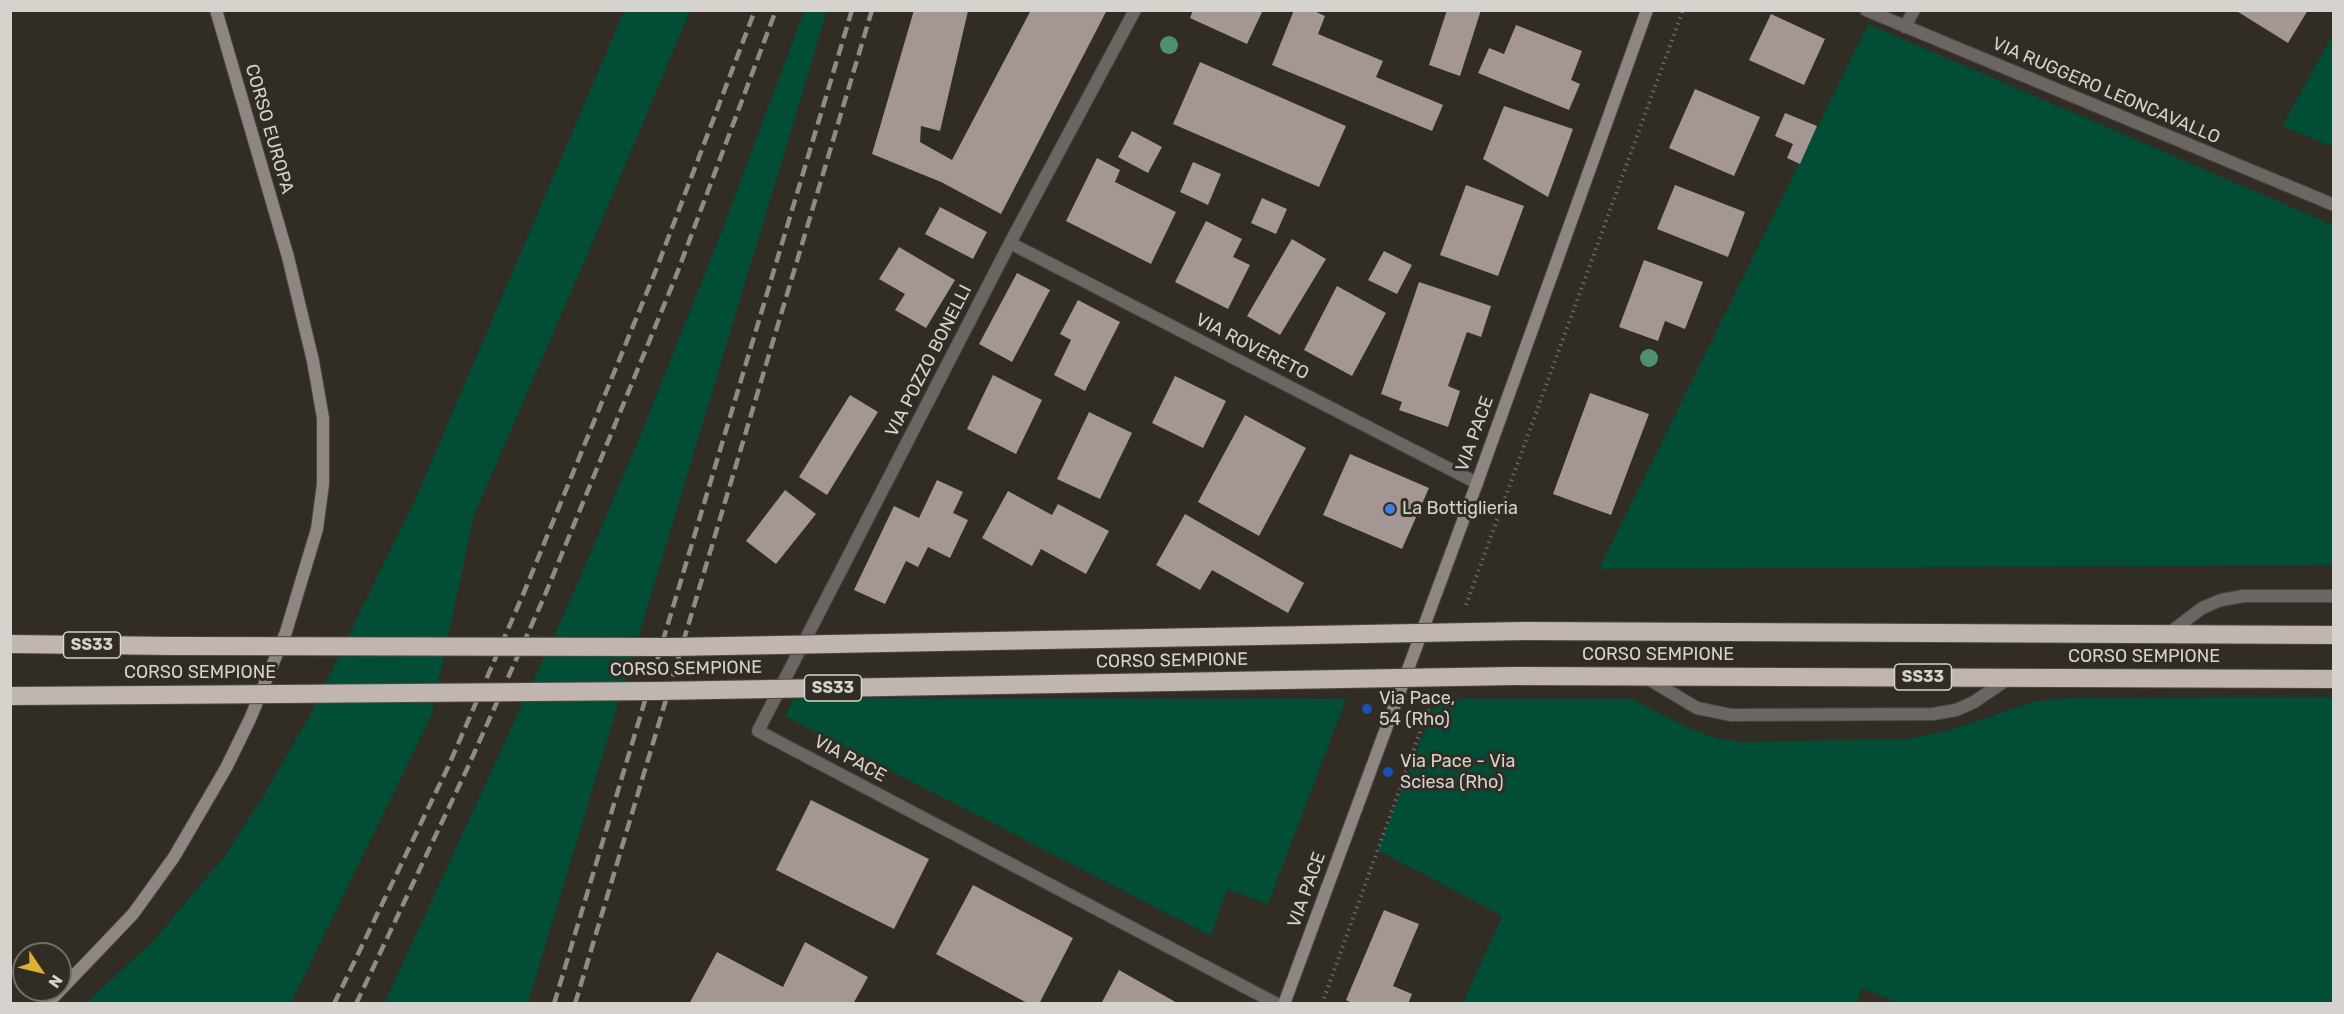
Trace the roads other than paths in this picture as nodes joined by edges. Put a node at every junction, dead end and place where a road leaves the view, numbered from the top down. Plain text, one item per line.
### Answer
1 (216, 10) edge
2 (1135, 10) edge
3 (1647, 10) edge
4 (1866, 10) edge
5 (1914, 10) edge
6 (1905, 27) junction
7 (2334, 205) edge
8 (1010, 243) junction
9 (1477, 483) junction
10 (2334, 596) edge
11 (2168, 634) junction
12 (2334, 634) edge
13 (10, 644) edge
14 (1644, 676) junction
15 (2010, 678) junction
16 (2334, 679) edge
17 (10, 696) edge
18 (758, 731) joint
19 (47, 1004) edge
20 (1277, 1004) edge
21 (1284, 1004) edge

1 - 19 main road, CORSO EUROPA
2 - 8 street, VIA POZZO BONELLI
3 - 9 main road, VIA PACE
4 - 6 street, VIA RUGGERO LEONCAVALLO
5 - 6 street
6 - 7 street, VIA RUGGERO LEONCAVALLO
8 - 9 street, VIA ROVERETO
8 - 18 street, VIA POZZO BONELLI
9 - 21 main road, VIA PACE
10 - 11 street
11 - 12 highway, CORSO SEMPIONE / SS33
11 - 13 highway, CORSO SEMPIONE / SS33, bridge
14 - 15 highway, CORSO SEMPIONE / SS33
14 - 15 street
14 - 17 highway, CORSO SEMPIONE / SS33, bridge
15 - 16 highway, CORSO SEMPIONE / SS33
18 - 20 street, VIA PACE

